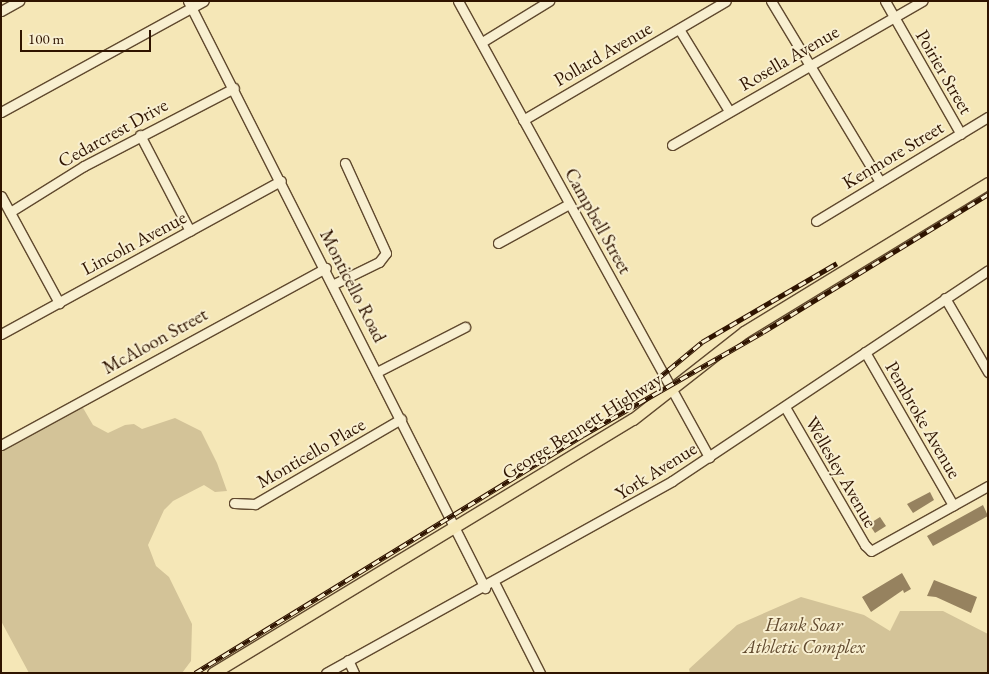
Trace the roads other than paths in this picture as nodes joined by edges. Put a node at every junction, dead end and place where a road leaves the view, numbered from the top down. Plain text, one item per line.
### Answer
1 (19, 1) edge
2 (204, 1) edge
3 (458, 1) edge
4 (549, 1) edge
5 (726, 1) edge
6 (771, 1) edge
7 (884, 1) edge
8 (922, 1) edge
9 (190, 5) edge
10 (1, 11) edge
11 (894, 18) junction
12 (679, 29) junction
13 (482, 42) junction
14 (809, 65) junction
15 (234, 88) junction
16 (729, 111) junction
17 (1, 112) edge
18 (988, 117) edge
19 (523, 120) junction
20 (961, 134) junction
21 (140, 135) junction
22 (672, 145) dead end
23 (345, 163) dead end
24 (282, 181) junction
25 (880, 182) junction
26 (988, 183) edge
27 (1, 196) edge
28 (569, 204) junction
29 (10, 212) junction
30 (816, 221) dead end
31 (190, 231) junction
32 (498, 244) dead end
33 (326, 268) junction
34 (988, 270) edge
35 (334, 284) junction
36 (945, 298) junction
37 (59, 303) junction
38 (465, 327) dead end
39 (1, 334) edge
40 (865, 352) junction
41 (377, 372) junction
42 (988, 372) edge
43 (671, 391) junction
44 (785, 407) junction
45 (401, 419) junction
46 (1, 445) edge
47 (709, 457) junction
48 (988, 486) edge
49 (234, 503) dead end
50 (953, 505) junction
51 (455, 526) junction
52 (494, 582) junction
53 (485, 588) junction
54 (348, 660) junction
55 (214, 673) edge
56 (326, 673) edge
57 (354, 673) edge
58 (540, 673) edge

1 - 10 street
2 - 9 street
3 - 13 street, Campbell Street
4 - 13 street
5 - 12 street, Pollard Avenue
6 - 14 street
7 - 11 street, Poirier Street
8 - 11 street, Rosella Avenue
9 - 15 street, Monticello Road
9 - 17 street
11 - 14 street, Rosella Avenue
11 - 20 street, Poirier Street
12 - 16 street
12 - 19 street, Pollard Avenue
13 - 19 street, Campbell Street
14 - 16 street, Rosella Avenue
14 - 25 street
15 - 21 street, Cedarcrest Drive
15 - 24 street, Monticello Road
16 - 22 street, Rosella Avenue
18 - 20 street, Kenmore Street
19 - 28 street, Campbell Street
20 - 25 street, Kenmore Street
21 - 29 street, Cedarcrest Drive
21 - 31 street
23 - 35 street
24 - 31 street, Lincoln Avenue
24 - 33 street, Monticello Road
25 - 30 street, Kenmore Street
26 - 43 main road, George Bennett Highway
27 - 29 street
28 - 32 street
28 - 43 street, Campbell Street
29 - 37 street
31 - 37 street, Lincoln Avenue
33 - 35 street, Monticello Road
33 - 46 street, McAloon Street
34 - 36 street, York Avenue
35 - 41 street, Monticello Road
36 - 40 street, York Avenue
36 - 42 street
37 - 39 street, Lincoln Avenue
38 - 41 street
40 - 44 street, York Avenue
40 - 50 street, Pembroke Avenue
41 - 45 street, Monticello Road
43 - 47 street, Campbell Street
43 - 51 main road, George Bennett Highway
44 - 47 street, York Avenue
44 - 50 street, Wellesley Avenue
45 - 49 street, Monticello Place
45 - 51 street, Monticello Road
47 - 52 street, York Avenue
48 - 50 street
51 - 53 street, Monticello Road
51 - 55 main road, George Bennett Highway
52 - 53 street, York Avenue
52 - 58 street
53 - 54 street, York Avenue
54 - 56 street, York Avenue
54 - 57 street

